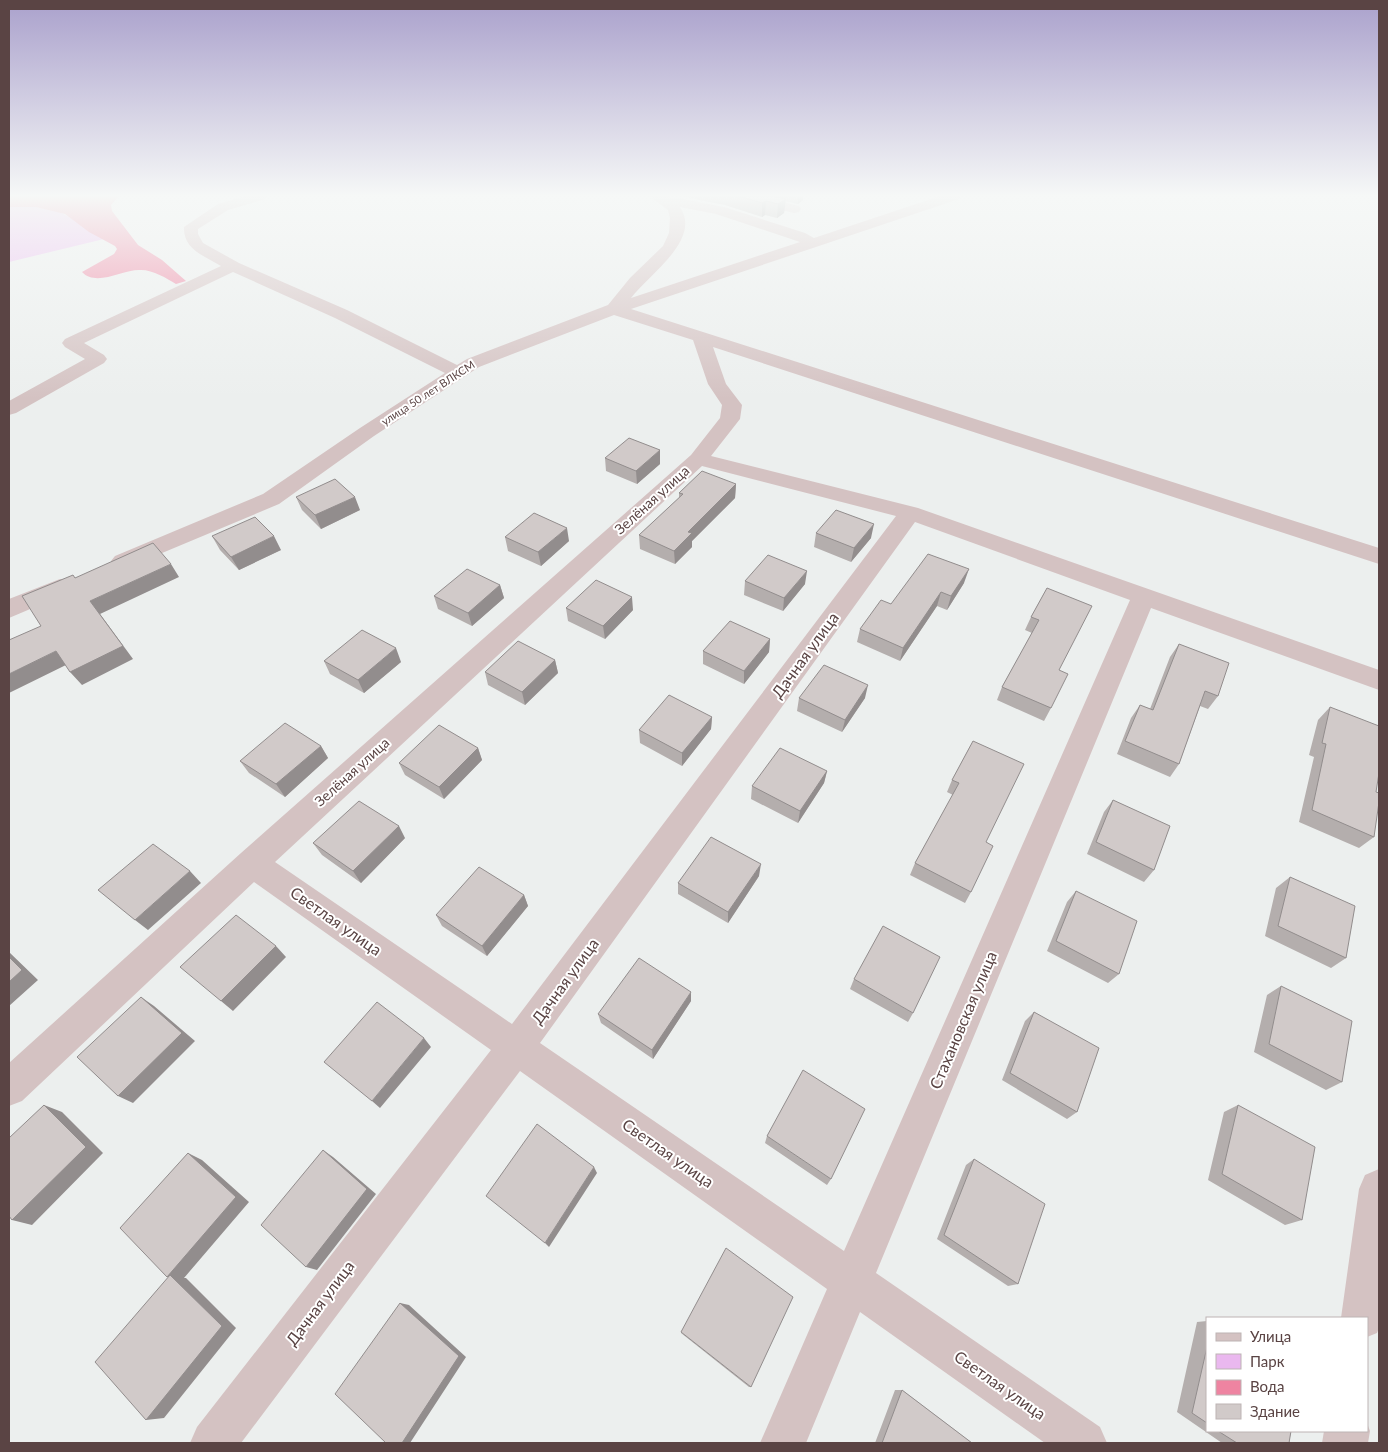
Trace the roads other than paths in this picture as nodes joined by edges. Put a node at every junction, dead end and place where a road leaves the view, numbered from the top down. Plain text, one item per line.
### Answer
1 (228, 264) edge
2 (654, 264) edge
3 (750, 264) edge
4 (232, 266) junction
5 (614, 309) junction
6 (700, 336) junction
7 (458, 373) junction
8 (9, 409) edge
9 (698, 459) junction
10 (910, 513) junction
11 (1379, 556) edge
12 (108, 567) edge
13 (81, 579) edge
14 (1144, 597) junction
15 (9, 609) edge
16 (1379, 680) edge
17 (252, 863) junction
18 (516, 1046) junction
19 (9, 1088) edge
20 (1379, 1189) edge
21 (852, 1281) junction
22 (1362, 1317) edge
23 (213, 1443) edge
24 (783, 1443) edge
25 (1084, 1443) edge

1 - 4 street
2 - 5 street
3 - 5 street, улица 50 лет ВЛКСМ
4 - 7 street
4 - 8 street
5 - 6 street
5 - 7 street, улица 50 лет ВЛКСМ
6 - 9 street, Зелёная улица
6 - 11 street
7 - 12 street, улица 50 лет ВЛКСМ
9 - 10 street
9 - 17 street, Зелёная улица
10 - 14 street
10 - 18 street, Дачная улица
13 - 15 street
14 - 16 street
14 - 21 street, Стахановская улица
17 - 18 street, Светлая улица
17 - 19 street, Зелёная улица
18 - 21 street, Светлая улица
18 - 23 street, Дачная улица
20 - 22 street
21 - 24 street, Стахановская улица
21 - 25 street, Светлая улица

